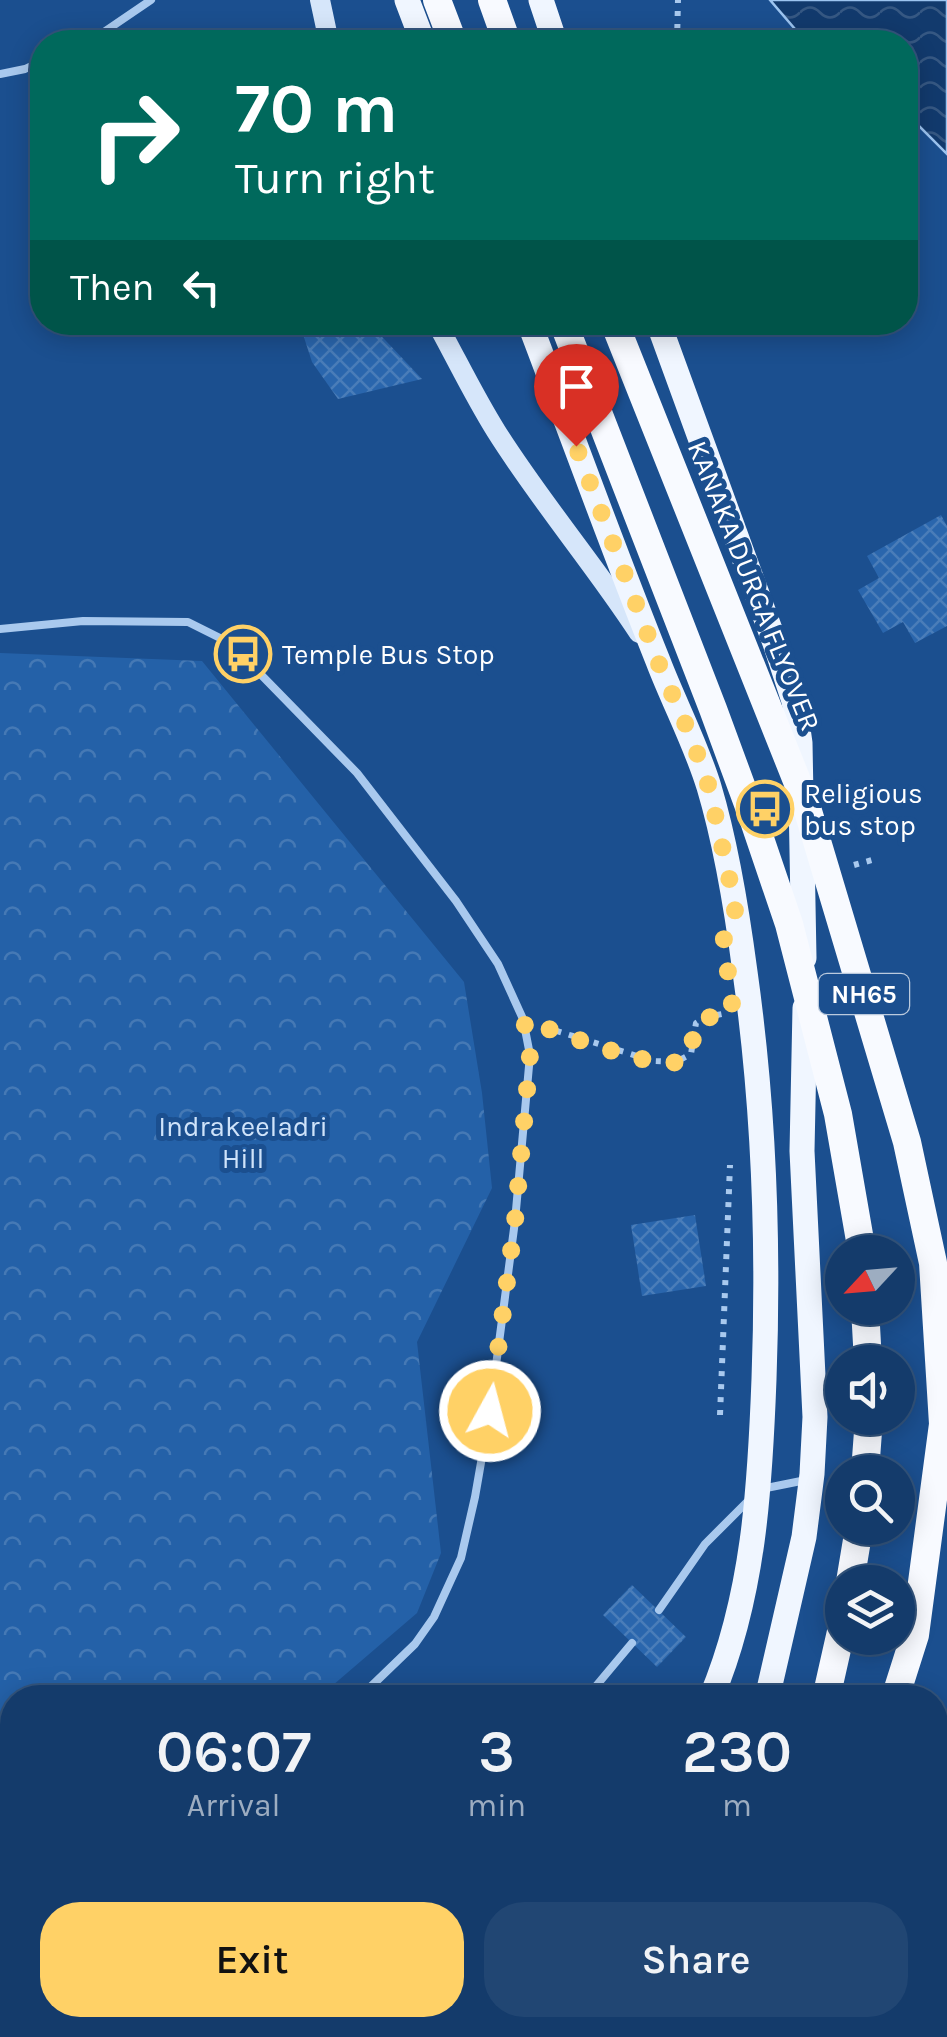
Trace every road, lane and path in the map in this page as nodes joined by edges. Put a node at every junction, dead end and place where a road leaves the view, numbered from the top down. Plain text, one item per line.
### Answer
1 (151, 0) edge
2 (320, 0) edge
3 (407, 0) edge
4 (437, 0) edge
5 (492, 0) edge
6 (540, 0) edge
7 (678, 0) edge
8 (106, 30) edge
9 (326, 30) edge
10 (418, 30) edge
11 (448, 30) edge
12 (502, 30) edge
13 (551, 30) edge
14 (677, 30) edge
15 (30, 67) edge
16 (0, 74) edge
17 (443, 335) edge
18 (534, 335) edge
19 (567, 335) edge
20 (619, 335) edge
21 (663, 335) edge
22 (0, 629) edge
23 (659, 664) junction
24 (872, 860) dead end
25 (854, 864) dead end
26 (733, 1012) dead end
27 (524, 1020) junction
28 (730, 1155) dead end
29 (859, 1235) edge
30 (720, 1415) dead end
31 (811, 1479) junction
32 (760, 1489) junction
33 (658, 1610) dead end
34 (632, 1643) dead end
35 (836, 1655) edge
36 (372, 1685) edge
37 (597, 1685) edge
38 (717, 1685) edge
39 (770, 1685) edge
40 (829, 1685) edge
41 (899, 1685) edge

1 - 8 lane
2 - 9 main road
3 - 10 main road
4 - 11 highway
5 - 12 highway
6 - 13 main road
7 - 14 path
15 - 16 lane
17 - 23 main road
18 - 23 main road
19 - 29 highway, NH65, bridge
20 - 41 highway, KANAKA DURGA FLYOVER / NH65, bridge
21 - 31 main road
22 - 27 lane
23 - 32 main road
24 - 25 path
26 - 27 path
27 - 36 lane
28 - 30 path
31 - 32 lane
31 - 39 main road
32 - 33 lane
32 - 38 main road
34 - 37 lane
35 - 40 highway

